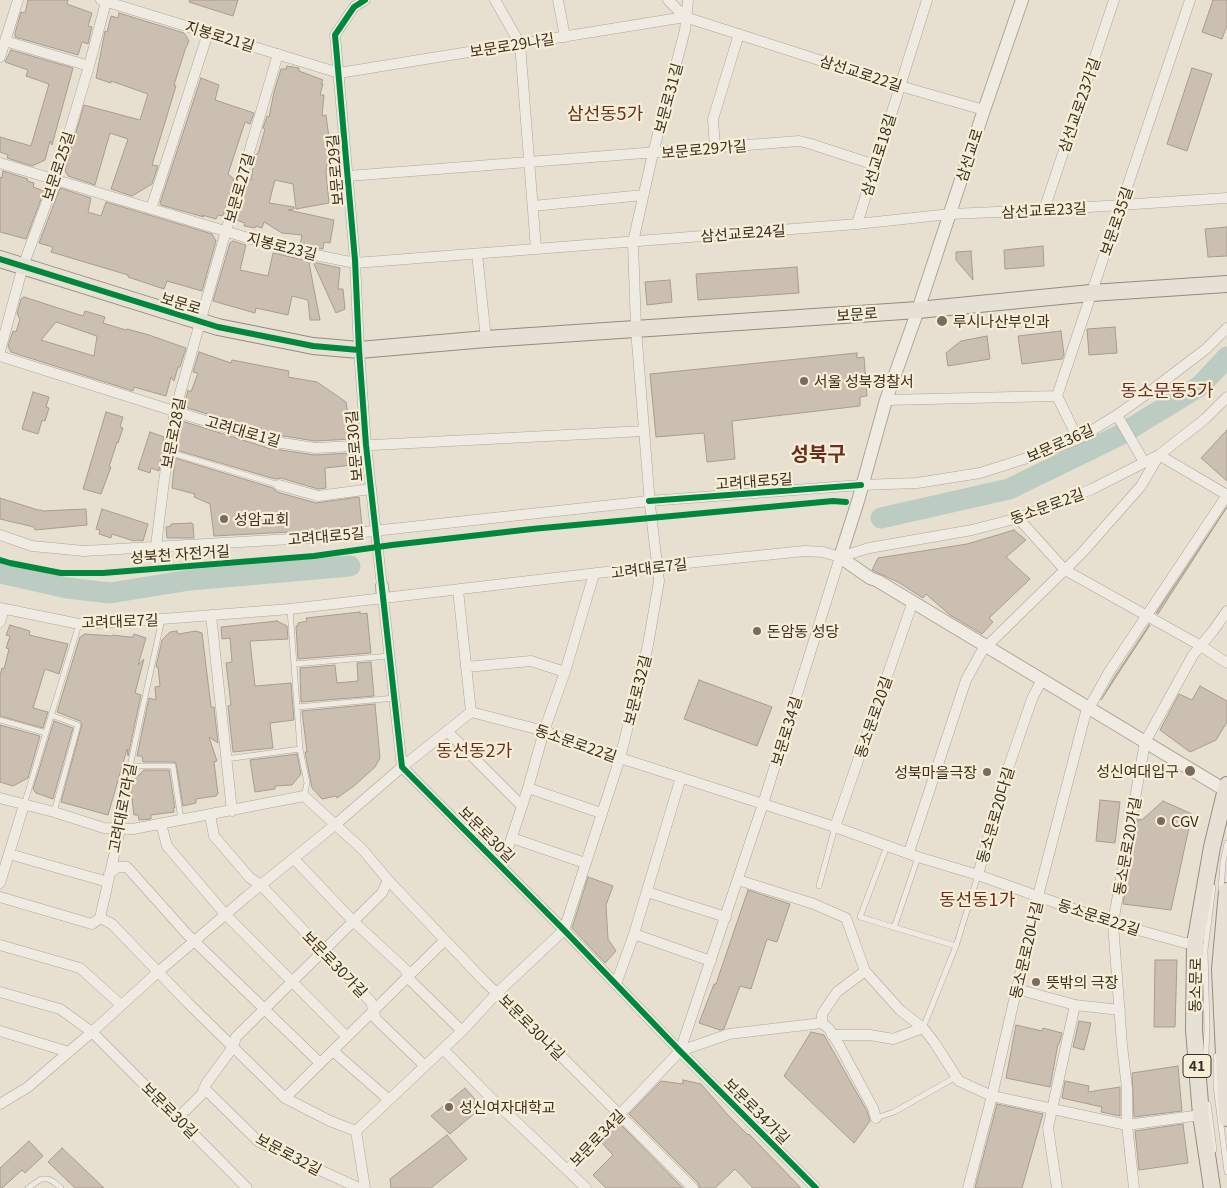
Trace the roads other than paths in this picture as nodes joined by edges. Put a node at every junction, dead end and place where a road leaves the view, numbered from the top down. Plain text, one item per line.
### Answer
1 (18, 0) edge
2 (365, 0) edge
3 (495, 0) edge
4 (558, 0) edge
5 (668, 0) edge
6 (688, 0) edge
7 (1022, 0) edge
8 (1114, 0) edge
9 (1190, 0) edge
10 (104, 1) edge
11 (924, 1) edge
12 (685, 17) junction
13 (208, 33) junction
14 (739, 34) junction
15 (565, 36) junction
16 (5, 41) junction
17 (520, 44) junction
18 (278, 54) junction
19 (0, 58) edge
20 (89, 66) junction
21 (340, 73) junction
22 (900, 86) junction
23 (984, 110) junction
24 (715, 148) junction
25 (653, 153) junction
26 (0, 163) edge
27 (530, 163) junction
28 (875, 165) junction
29 (348, 176) junction
30 (55, 180) junction
31 (644, 195) junction
32 (1227, 198) edge
33 (1121, 205) junction
34 (533, 206) junction
35 (151, 209) junction
36 (1044, 210) junction
37 (950, 214) junction
38 (857, 224) junction
39 (226, 231) junction
40 (633, 242) junction
41 (536, 249) junction
42 (477, 254) junction
43 (0, 259) edge
44 (355, 263) junction
45 (23, 266) junction
46 (1227, 284) edge
47 (1091, 294) junction
48 (918, 310) junction
49 (201, 322) junction
50 (1227, 328) edge
51 (636, 329) junction
52 (486, 339) junction
53 (359, 350) junction
54 (0, 351) edge
55 (0, 356) edge
56 (1057, 396) junction
57 (1227, 397) edge
58 (886, 400) junction
59 (176, 411) junction
60 (1117, 415) junction
61 (644, 430) junction
62 (1078, 438) junction
63 (366, 445) junction
64 (169, 452) junction
65 (1159, 455) junction
66 (1144, 462) junction
67 (279, 485) joint
68 (862, 485) junction
69 (371, 489) junction
70 (1227, 495) edge
71 (650, 506) junction
72 (1018, 518) junction
73 (0, 534) edge
74 (375, 536) junction
75 (156, 546) junction
76 (840, 557) junction
77 (656, 565) junction
78 (1065, 570) junction
79 (594, 574) junction
80 (870, 578) junction
81 (458, 590) junction
82 (382, 592) junction
83 (911, 607) junction
84 (2, 608) edge
85 (290, 609) junction
86 (1227, 611) edge
87 (211, 615) junction
88 (1147, 616) junction
89 (162, 619) junction
90 (0, 622) edge
91 (79, 624) junction
92 (1201, 646) junction
93 (984, 649) junction
94 (390, 656) junction
95 (1227, 663) edge
96 (294, 664) junction
97 (466, 666) junction
98 (565, 672) junction
99 (1039, 685) junction
100 (395, 698) junction
101 (297, 707) junction
102 (1088, 710) junction
103 (471, 712) junction
104 (51, 715) junction
105 (0, 720) edge
106 (447, 731) junction
107 (544, 731) junction
108 (46, 733) junction
109 (1144, 742) junction
110 (300, 749) junction
111 (620, 758) junction
112 (226, 759) junction
113 (130, 766) junction
114 (402, 767) junction
115 (681, 777) junction
116 (528, 788) junction
117 (1226, 793) edge
118 (304, 796) junction
119 (0, 798) edge
120 (763, 804) junction
121 (24, 805) junction
122 (522, 806) junction
123 (232, 811) junction
124 (54, 812) junction
125 (601, 813) junction
126 (210, 815) junction
127 (181, 820) junction
128 (161, 824) junction
129 (336, 824) junction
130 (835, 827) junction
131 (120, 829) junction
132 (512, 838) junction
133 (1227, 843) edge
134 (887, 846) junction
135 (1219, 846) dead end
136 (9, 854) junction
137 (914, 855) junction
138 (294, 859) junction
139 (585, 863) junction
140 (502, 867) junction
141 (978, 875) junction
142 (1214, 877) dead end
143 (109, 878) junction
144 (388, 880) junction
145 (738, 880) junction
146 (0, 883) edge
147 (260, 886) junction
148 (820, 886) dead end
149 (647, 892) junction
150 (1223, 894) edge
151 (1038, 896) junction
152 (0, 897) edge
153 (225, 914) junction
154 (726, 917) junction
155 (100, 918) junction
156 (353, 921) junction
157 (1113, 923) junction
158 (894, 928) junction
159 (564, 930) junction
160 (634, 934) junction
161 (195, 940) junction
162 (445, 940) junction
163 (0, 944) edge
164 (1195, 944) junction
165 (956, 946) junction
166 (322, 952) junction
167 (711, 961) junction
168 (1224, 969) edge
169 (865, 971) junction
170 (158, 972) junction
171 (407, 977) junction
172 (292, 982) junction
173 (616, 984) junction
174 (1018, 989) junction
175 (0, 992) edge
176 (498, 993) junction
177 (121, 1005) junction
178 (1075, 1005) junction
179 (264, 1009) junction
180 (374, 1010) junction
181 (1120, 1010) junction
182 (822, 1023) junction
183 (1216, 1027) dead end
184 (923, 1028) junction
185 (0, 1031) edge
186 (462, 1031) junction
187 (92, 1032) junction
188 (832, 1034) junction
189 (347, 1037) junction
190 (1217, 1037) dead end
191 (233, 1047) junction
192 (444, 1049) junction
193 (333, 1050) junction
194 (680, 1051) junction
195 (69, 1052) junction
196 (1216, 1053) dead end
197 (320, 1063) junction
198 (425, 1066) junction
199 (956, 1077) junction
200 (1205, 1080) dead end
201 (204, 1088) junction
202 (1207, 1095) dead end
203 (992, 1096) junction
204 (285, 1098) junction
205 (389, 1100) junction
206 (0, 1104) edge
207 (1052, 1109) junction
208 (1227, 1113) edge
209 (620, 1114) junction
210 (1201, 1115) junction
211 (178, 1118) junction
212 (876, 1118) joint
213 (1127, 1125) junction
214 (356, 1131) junction
215 (1216, 1159) dead end
216 (568, 1170) junction
217 (1227, 1172) edge
218 (28, 1188) edge
219 (61, 1188) edge
220 (247, 1188) edge
221 (359, 1188) edge
222 (366, 1188) edge
223 (586, 1188) edge
224 (693, 1188) edge
225 (816, 1188) edge
226 (968, 1188) edge
227 (1057, 1188) edge
228 (1134, 1188) edge
229 (1212, 1188) edge

1 - 16 street
2 - 21 street, 보문로29길
3 - 17 street
4 - 15 street
5 - 12 street, 삼선교로22길
6 - 12 street, 보문로31길
7 - 23 street, 삼선교로
8 - 36 street, 삼선교로23가길
9 - 33 street, 보문로35길
10 - 13 street, 지봉로21길
10 - 20 street, 보문로25길
11 - 22 street, 삼선교로18길
12 - 14 street, 삼선교로22길
12 - 15 street, 보문로29나길
12 - 25 street, 보문로31길
13 - 18 street, 지봉로21길
13 - 35 street
14 - 22 street, 삼선교로22길
14 - 24 street
15 - 17 street, 보문로29나길
16 - 19 street
16 - 20 street
17 - 21 street, 보문로29나길
17 - 27 street
18 - 21 street, 지봉로21길
18 - 39 street, 보문로27길
20 - 30 street, 보문로25길
21 - 29 street, 보문로29길
22 - 23 street, 삼선교로22길
22 - 28 street, 삼선교로18길
23 - 37 street, 삼선교로
24 - 25 street, 보문로29가길
24 - 28 street, 보문로29가길
25 - 27 street, 보문로29가길
25 - 31 street, 보문로31길
26 - 30 street, 지봉로23길
27 - 29 street, 보문로29가길
27 - 34 street
28 - 38 street, 삼선교로18길
29 - 44 street, 보문로29길
30 - 35 street, 지봉로23길
30 - 45 street, 보문로25길
31 - 34 street
31 - 40 street, 보문로31길
32 - 33 street, 삼선교로23길
33 - 36 street, 삼선교로23길
33 - 47 street, 보문로35길
34 - 41 street
35 - 39 street, 지봉로23길
36 - 37 street, 삼선교로23길
37 - 38 street, 삼선교로24길
37 - 48 street, 삼선교로
38 - 40 street, 삼선교로24길
39 - 44 street, 지봉로23길
39 - 49 street, 보문로27길
40 - 41 street, 삼선교로24길
40 - 51 street, 보문로31길
41 - 42 street, 삼선교로24길
42 - 44 street, 삼선교로24길
42 - 52 street
43 - 45 main road, 보문로
44 - 53 street, 보문로29길
45 - 49 main road, 보문로
45 - 54 street, 보문로25길
46 - 47 main road, 보문로
47 - 48 main road, 보문로
47 - 56 street, 보문로35길
48 - 51 main road, 보문로
48 - 58 street
49 - 53 main road, 보문로
49 - 59 street, 보문로28길
50 - 60 street, 보문로36길
51 - 52 main road, 보문로
51 - 61 street
52 - 53 main road, 보문로
53 - 63 street, 보문로30길
55 - 59 street, 고려대로1길
56 - 58 street
56 - 62 street
57 - 65 street, 동소문로2길
58 - 68 street
59 - 63 street, 고려대로1길
59 - 64 street, 보문로28길
60 - 62 street, 보문로36길
60 - 66 street
61 - 63 street, 고려대로1길
61 - 71 street
62 - 68 street, 보문로36길
63 - 69 street, 보문로30길
64 - 67 lane, 보문로30길
64 - 75 street, 보문로28길
65 - 66 street, 동소문로2길
65 - 70 street
65 - 78 street
66 - 72 street, 동소문로2길
67 - 69 street, 보문로30길
68 - 71 street, 고려대로5길
68 - 76 street, 보문로34길
69 - 74 street, 보문로30길
70 - 88 street, 동소문로20나길
71 - 74 street, 고려대로5길
71 - 77 street, 보문로32길
72 - 76 street, 동소문로2길
72 - 78 street
73 - 75 street, 고려대로5길
74 - 75 street, 고려대로5길
74 - 82 street, 보문로30길
76 - 77 street, 고려대로7길
76 - 80 street
76 - 120 street, 보문로34길
77 - 79 street, 고려대로7길
77 - 111 street, 보문로32길
78 - 88 street
78 - 93 street
79 - 81 street, 고려대로7길
79 - 98 street
80 - 83 street
80 - 93 street
81 - 82 street, 고려대로7길
81 - 97 street
82 - 85 street, 고려대로7길
82 - 94 street
83 - 93 street
83 - 130 street, 동소문로20길
84 - 90 street
84 - 91 street, 고려대로7길
85 - 87 street, 고려대로7길
85 - 96 lane
86 - 92 street, 동소문로20가길
87 - 89 street, 고려대로7길
87 - 112 street
88 - 92 street
88 - 102 street, 동소문로20나길
89 - 91 street, 고려대로7길
89 - 113 lane, 고려대로7라길
91 - 104 lane
92 - 95 street
92 - 109 street, 동소문로20가길
93 - 99 street
93 - 102 street
93 - 137 street
94 - 96 lane
94 - 100 street
96 - 101 lane
97 - 98 street
97 - 103 street
98 - 107 street
99 - 102 street
99 - 141 street, 동소문로20다길
100 - 101 lane
100 - 114 street
101 - 110 lane
102 - 109 street
102 - 151 street, 동소문로20나길
103 - 106 street
103 - 107 street, 동소문로22길
104 - 108 lane
104 - 124 lane
105 - 108 lane
106 - 114 street
106 - 122 street
107 - 111 street, 동소문로22길
107 - 116 street
108 - 121 lane
109 - 117 street
109 - 157 street, 동소문로20가길
110 - 112 lane
110 - 118 lane
111 - 115 street, 동소문로22길
111 - 125 street, 보문로32길
112 - 123 street
113 - 127 lane
113 - 131 lane, 고려대로7라길
114 - 129 street
114 - 140 street, 보문로30길
115 - 120 street, 동소문로22길
115 - 149 street
116 - 122 street
116 - 125 street
117 - 135 lane
117 - 164 main road, 동소문로 / 41
118 - 123 street
118 - 129 street, 보문로30나길
119 - 121 street
120 - 130 street, 동소문로22길
120 - 145 street, 보문로34길
121 - 124 street
121 - 136 street
122 - 132 street
123 - 126 street
124 - 131 street
125 - 139 street, 보문로32길
126 - 127 street
126 - 147 street, 보문로30가길
127 - 128 street
128 - 131 street
128 - 153 street
129 - 138 street
129 - 144 street, 보문로30나길
130 - 134 street, 동소문로22길
130 - 148 lane
131 - 143 street, 고려대로7라길
132 - 139 street
132 - 140 street
133 - 150 lane
134 - 137 street, 동소문로22길
134 - 158 lane
136 - 143 street
136 - 146 street
137 - 141 street, 동소문로22길
137 - 158 lane
138 - 147 street
138 - 156 street
139 - 159 street, 보문로32길
140 - 159 street, 보문로30길
141 - 151 street, 동소문로22길
141 - 165 lane, 동소문로20다길
142 - 200 lane
143 - 155 street, 고려대로7라길
143 - 161 street
144 - 156 street
144 - 162 street, 보문로30나길
145 - 154 street, 보문로34길
145 - 169 street
147 - 153 street
147 - 166 street, 보문로30가길
149 - 154 street
149 - 160 street
150 - 168 main road, 동소문로 / 41
151 - 157 street, 동소문로22길
151 - 174 street, 동소문로20나길
152 - 155 street
153 - 161 street
153 - 172 street
154 - 167 street, 보문로34길
155 - 170 street
156 - 166 street
156 - 171 street
157 - 164 street, 동소문로22길
157 - 181 street, 동소문로20가길
158 - 165 lane
159 - 173 street, 보문로30길
159 - 176 street, 보문로32길
160 - 167 street
160 - 173 street
161 - 170 street
161 - 179 street
162 - 171 street
162 - 176 street, 보문로30나길
163 - 177 street
164 - 210 main road, 동소문로 / 41
165 - 184 lane, 동소문로20다길
166 - 172 street
166 - 180 street, 보문로30가길
167 - 194 street, 보문로34길
168 - 208 main road, 동소문로 / 41
169 - 182 street
169 - 184 street
170 - 177 street
170 - 191 street
171 - 180 street
171 - 186 street
172 - 179 street
172 - 189 street
173 - 194 street, 보문로30길
174 - 178 street
174 - 203 street, 동소문로20나길
175 - 187 street, 보문로30길
176 - 186 street, 보문로32길
176 - 209 street, 보문로30나길
177 - 187 street
178 - 181 street
178 - 207 street
179 - 191 street
179 - 197 street
180 - 189 street
180 - 198 street, 보문로30가길
181 - 213 street, 동소문로20가길
182 - 188 street
182 - 194 street
183 - 190 lane
184 - 188 street
184 - 199 street
185 - 195 street
186 - 192 street, 보문로32길
187 - 195 street
187 - 211 street, 보문로30길
188 - 212 street
189 - 193 street
191 - 201 street
191 - 204 street
192 - 198 street, 보문로32길
192 - 216 street, 보문로34길
193 - 197 street
193 - 205 street
194 - 209 street, 보문로34길
194 - 225 street, 보문로34가길
195 - 206 street
196 - 217 lane
197 - 204 street
198 - 205 street, 보문로32길
199 - 203 street
199 - 212 lane
201 - 211 street
201 - 221 street, 보문로32길
202 - 215 lane
203 - 207 street
203 - 226 street, 동소문로20나길
204 - 214 street
205 - 214 street, 보문로32길
207 - 213 street
207 - 227 street
209 - 216 street, 보문로34길
209 - 224 street, 보문로30나길
210 - 213 street
210 - 229 main road, 동소문로 / 41
211 - 220 street, 보문로30길
213 - 228 street, 동소문로20가길
214 - 222 street
216 - 223 street
218 - 219 lane

